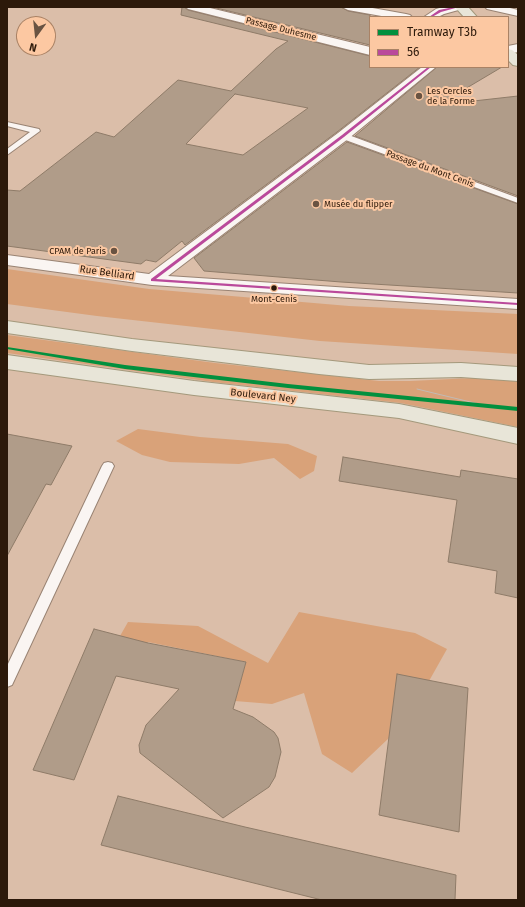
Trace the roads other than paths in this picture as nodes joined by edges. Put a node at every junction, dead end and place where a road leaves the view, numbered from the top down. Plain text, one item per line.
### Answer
1 (192, 7) edge
2 (348, 7) edge
3 (458, 7) edge
4 (461, 7) edge
5 (491, 7) edge
6 (506, 8) edge
7 (378, 9) edge
8 (518, 13) edge
9 (402, 16) edge
10 (432, 16) edge
11 (470, 16) edge
12 (368, 50) edge
13 (509, 54) edge
14 (518, 62) edge
15 (429, 68) edge
16 (7, 124) edge
17 (343, 136) junction
18 (7, 153) edge
19 (518, 201) edge
20 (7, 260) edge
21 (152, 280) junction
22 (518, 304) edge
23 (7, 327) edge
24 (7, 362) edge
25 (518, 374) edge
26 (518, 436) edge
27 (108, 466) dead end
28 (7, 681) edge

1 - 12 street, Passage Duhesme
2 - 7 street
3 - 10 street
4 - 11 main road
5 - 6 street
6 - 8 street
7 - 9 street
13 - 14 main road
15 - 17 street
16 - 18 lane
17 - 19 lane, Passage du Mont Cenis
17 - 21 street
20 - 21 street, Rue Belliard
21 - 22 street, Rue Belliard
23 - 25 main road
24 - 26 main road, Boulevard Ney
27 - 28 lane

